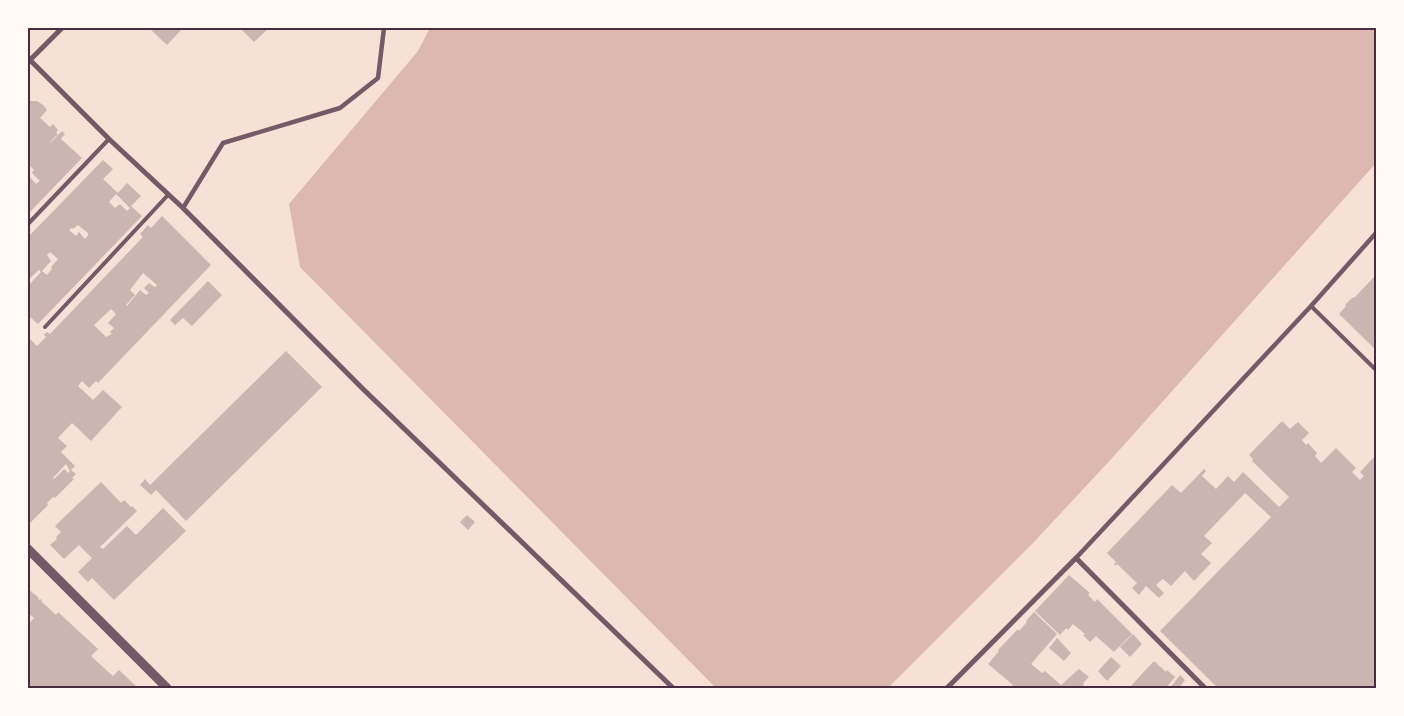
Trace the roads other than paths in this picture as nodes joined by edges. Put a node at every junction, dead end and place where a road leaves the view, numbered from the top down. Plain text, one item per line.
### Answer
1 (62, 28) edge
2 (384, 28) edge
3 (28, 60) edge
4 (109, 139) junction
5 (168, 194) junction
6 (183, 208) junction
7 (28, 224) edge
8 (1376, 233) edge
9 (1311, 306) junction
10 (45, 327) dead end
11 (1376, 370) edge
12 (28, 549) edge
13 (1076, 558) junction
14 (167, 688) edge
15 (673, 688) edge
16 (947, 688) edge
17 (1205, 688) edge

1 - 3 street
2 - 6 street
3 - 4 street
4 - 5 street
4 - 7 lane
5 - 6 street
5 - 10 lane
6 - 15 street
8 - 9 street
9 - 11 lane
9 - 13 street
12 - 14 street
13 - 16 street
13 - 17 street

